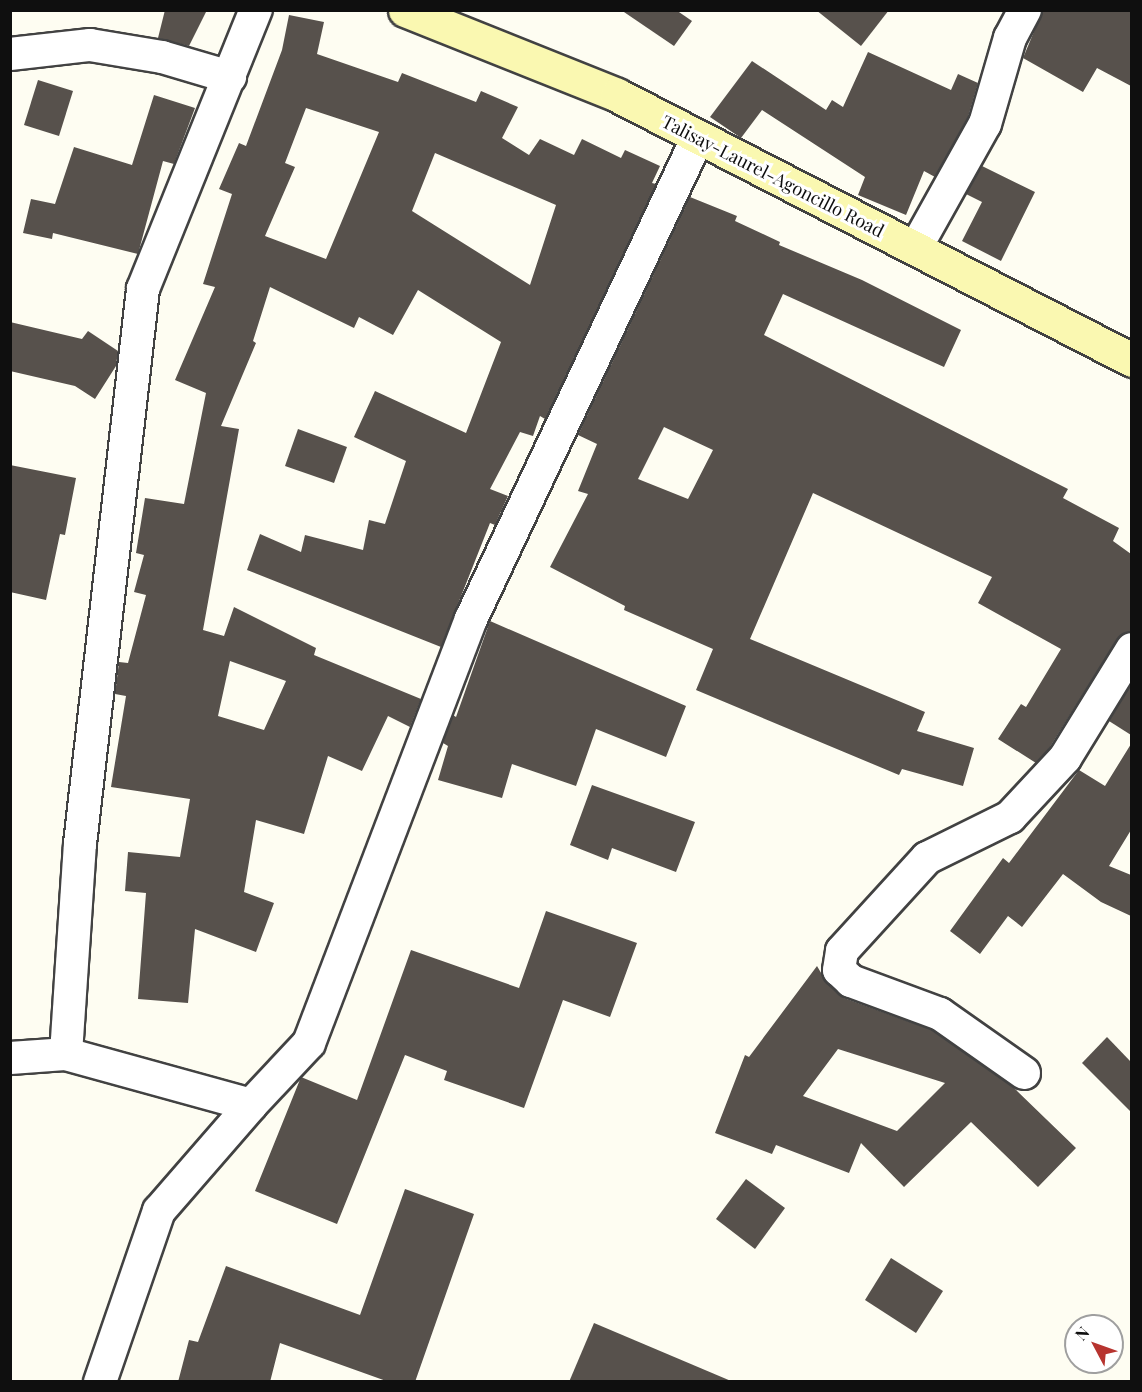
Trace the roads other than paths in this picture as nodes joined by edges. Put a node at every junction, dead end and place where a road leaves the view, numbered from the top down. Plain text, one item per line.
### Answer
1 (256, 10) edge
2 (405, 10) edge
3 (1024, 10) edge
4 (10, 54) edge
5 (230, 77) junction
6 (698, 137) junction
7 (915, 249) junction
8 (1131, 360) edge
9 (1131, 649) edge
10 (66, 1054) junction
11 (10, 1058) edge
12 (1024, 1073) dead end
13 (251, 1105) junction
14 (100, 1382) edge

1 - 5 street
2 - 6 main road, Talisay-Laurel-Agoncillo Road
3 - 7 street
4 - 5 street
5 - 10 street
6 - 7 main road, Talisay-Laurel-Agoncillo Road
6 - 13 street
7 - 8 main road, Talisay-Laurel-Agoncillo Road
9 - 12 street
10 - 11 street
10 - 13 street
13 - 14 street

